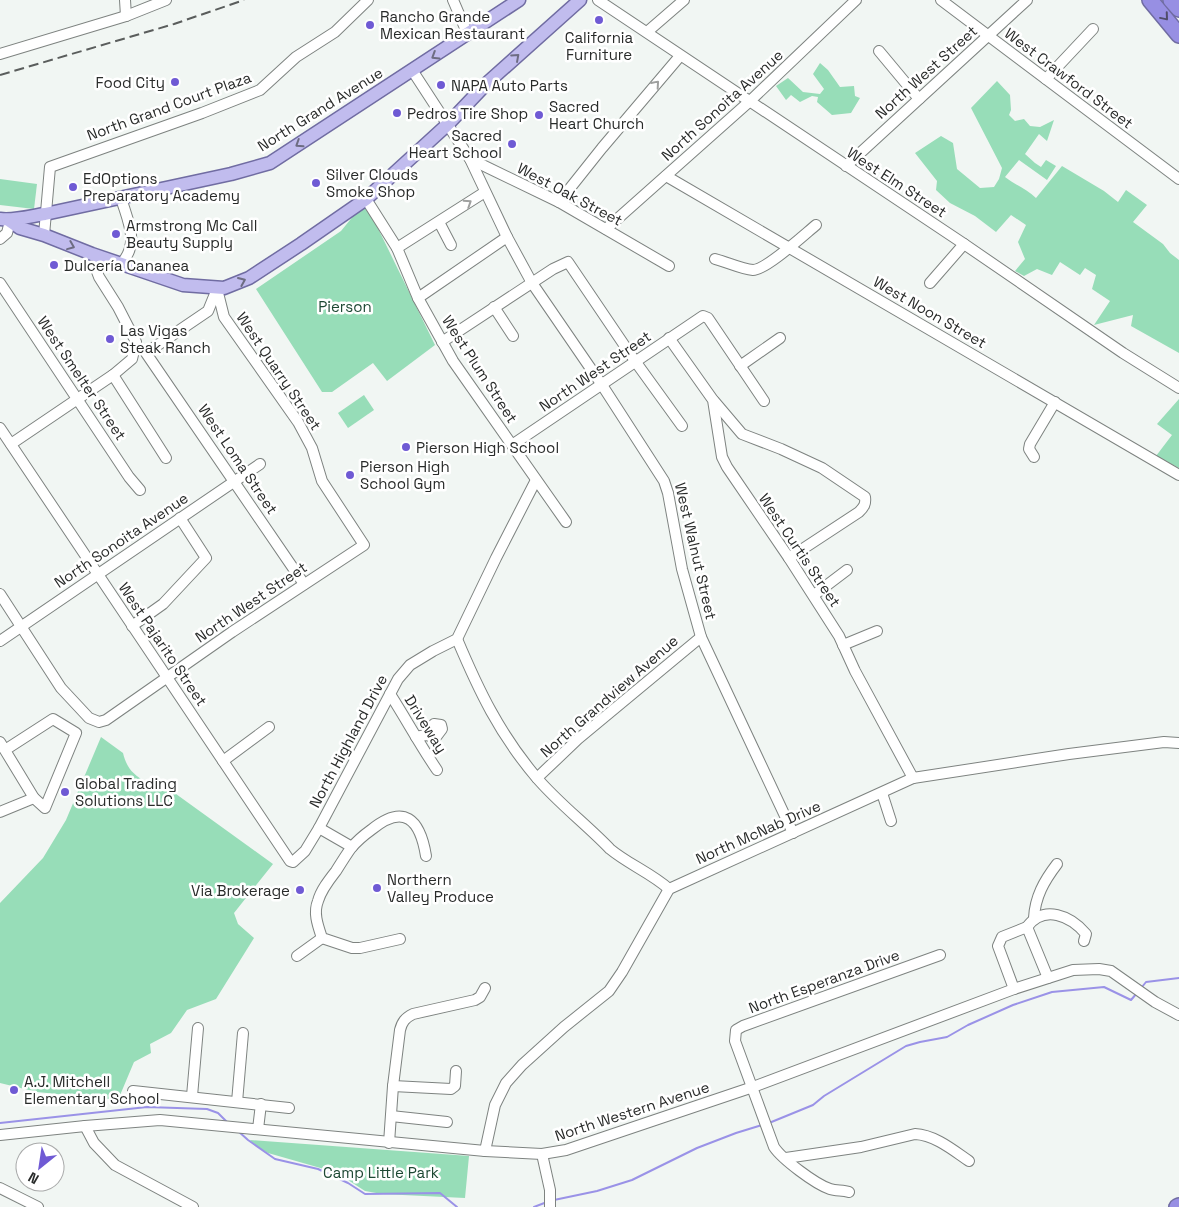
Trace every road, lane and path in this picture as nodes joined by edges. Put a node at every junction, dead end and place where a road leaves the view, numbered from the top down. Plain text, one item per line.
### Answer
1 (125, 0) edge
2 (166, 0) edge
3 (368, 0) edge
4 (453, 0) edge
5 (519, 0) edge
6 (580, 0) edge
7 (598, 0) edge
8 (684, 0) edge
9 (856, 0) edge
10 (941, 0) edge
11 (1150, 0) edge
12 (1171, 0) edge
13 (1025, 1) edge
14 (1179, 9) edge
15 (126, 16) junction
16 (1094, 29) dead end
17 (647, 32) junction
18 (1179, 34) edge
19 (468, 35) junction
20 (988, 36) junction
21 (879, 51) dead end
22 (0, 54) edge
23 (680, 56) junction
24 (412, 70) junction
25 (1046, 79) junction
26 (919, 99) junction
27 (750, 101) junction
28 (447, 125) junction
29 (470, 159) junction
30 (846, 166) junction
31 (666, 176) junction
32 (1179, 179) edge
33 (485, 192) junction
34 (121, 198) junction
35 (366, 199) junction
36 (559, 202) junction
37 (45, 214) junction
38 (5, 220) edge
39 (439, 222) junction
40 (816, 225) dead end
41 (606, 229) junction
42 (44, 235) junction
43 (507, 237) junction
44 (0, 239) edge
45 (964, 244) junction
46 (451, 245) dead end
47 (397, 248) junction
48 (790, 248) junction
49 (99, 256) junction
50 (716, 259) dead end
51 (122, 264) junction
52 (669, 266) dead end
53 (0, 283) edge
54 (532, 283) junction
55 (930, 283) dead end
56 (217, 289) junction
57 (418, 298) junction
58 (494, 307) junction
59 (513, 336) dead end
60 (669, 338) junction
61 (780, 338) dead end
62 (442, 342) junction
63 (635, 361) junction
64 (740, 366) junction
65 (113, 375) junction
66 (602, 385) junction
67 (1179, 388) edge
68 (78, 399) junction
69 (713, 400) junction
70 (764, 401) dead end
71 (1055, 402) junction
72 (682, 426) dead end
73 (0, 428) edge
74 (11, 444) junction
75 (512, 445) junction
76 (1034, 457) dead end
77 (166, 458) dead end
78 (260, 464) dead end
79 (1179, 475) edge
80 (536, 480) junction
81 (235, 481) junction
82 (140, 490) dead end
83 (180, 518) junction
84 (566, 522) dead end
85 (364, 545) joint
86 (789, 558) junction
87 (847, 570) dead end
88 (97, 574) junction
89 (304, 584) junction
90 (0, 594) edge
91 (814, 595) junction
92 (132, 626) junction
93 (20, 627) junction
94 (877, 631) dead end
95 (700, 637) junction
96 (457, 639) junction
97 (0, 641) edge
98 (843, 645) junction
99 (168, 678) junction
100 (390, 694) junction
101 (269, 727) dead end
102 (1179, 743) edge
103 (3, 746) edge
104 (223, 760) junction
105 (437, 770) dead end
106 (537, 778) junction
107 (913, 778) junction
108 (882, 793) junction
109 (34, 798) junction
110 (0, 812) edge
111 (891, 821) dead end
112 (319, 828) junction
113 (793, 833) junction
114 (352, 847) junction
115 (305, 851) joint
116 (426, 856) dead end
117 (1057, 864) dead end
118 (669, 889) junction
119 (1034, 918) junction
120 (1027, 927) junction
121 (322, 938) junction
122 (400, 939) dead end
123 (1084, 941) dead end
124 (940, 955) dead end
125 (297, 956) dead end
126 (1048, 978) junction
127 (485, 988) dead end
128 (1014, 989) junction
129 (1179, 1015) edge
130 (198, 1028) dead end
131 (243, 1033) dead end
132 (456, 1071) dead end
133 (393, 1086) junction
134 (753, 1087) junction
135 (133, 1091) dead end
136 (192, 1096) junction
137 (237, 1102) junction
138 (261, 1104) junction
139 (289, 1108) dead end
140 (391, 1116) junction
141 (447, 1122) dead end
142 (85, 1126) junction
143 (258, 1128) junction
144 (0, 1135) edge
145 (389, 1143) junction
146 (486, 1151) junction
147 (542, 1154) junction
148 (786, 1158) junction
149 (969, 1161) dead end
150 (0, 1188) edge
151 (849, 1192) dead end
152 (38, 1207) edge
153 (193, 1207) edge
154 (550, 1207) edge

1 - 15 street
2 - 15 street
3 - 37 street, North Grand Court Plaza
4 - 19 street
5 - 19 main road, North Grand Avenue
28 -> 6 main road
7 - 17 street, West Elm Street
8 - 17 street
9 - 27 street, North Sonoita Avenue
10 - 20 street, West Crawford Street
11 -> 18 highway
12 - 14 highway
13 - 20 street, North West Street
15 - 22 street
16 - 25 street
17 - 23 street, West Elm Street
19 -> 24 main road, North Grand Avenue
20 - 25 street, West Crawford Street
20 - 26 street, North West Street
21 - 26 street
23 - 27 street, West Elm Street
36 -> 23 street
24 - 28 street
24 -> 34 main road, North Grand Avenue
25 - 32 street, West Crawford Street
26 - 30 street, North West Street
27 - 30 street, West Elm Street
27 - 31 street, North Sonoita Avenue
28 - 29 street
28 - 35 main road
29 - 33 street, West Walnut Street
29 - 36 street, West Oak Street
30 - 45 street, West Elm Street
31 - 41 street, North Sonoita Avenue
31 - 48 street, West Noon Street
39 -> 33 street
33 - 43 street, West Walnut Street
34 - 37 main road, North Grand Avenue
34 - 51 street
35 - 47 street, West Plum Street
56 -> 35 main road
36 - 41 street, West Oak Street
37 - 38 main road, North Grand Avenue
37 - 42 street, North Grand Court Plaza
38 - 42 main road
38 - 44 street
39 - 46 street
39 - 47 street
40 - 48 street
41 - 52 street, West Oak Street
42 -> 49 main road
43 - 54 street, West Walnut Street
43 - 57 street
45 - 55 street
45 - 67 street, West Elm Street
47 - 57 street, West Plum Street
48 - 50 street
48 - 71 street, West Noon Street
49 - 51 main road
49 - 65 street
51 - 56 main road
53 - 68 street, West Smelter Street
54 - 58 street
54 - 63 street
54 - 66 street, West Walnut Street
56 - 81 street, West Loma Street
56 - 85 street, West Quarry Street
57 - 62 street, West Plum Street
58 - 59 street
58 - 62 street
60 - 63 street, North West Street
60 - 64 street, North West Street
60 - 69 street, West Curtis Street
61 - 64 street
62 - 75 street, West Plum Street
63 - 66 street, North West Street
63 - 72 street
64 - 70 street
65 - 68 street
65 - 77 street
66 - 75 street, North West Street
66 - 95 street, West Walnut Street
68 - 74 street
68 - 82 street, West Smelter Street
69 - 86 street, West Curtis Street
69 - 86 street
71 - 76 street
71 - 79 street, West Noon Street
73 - 74 street, West Pajarito Street
74 - 88 street, West Pajarito Street
75 - 80 street, West Plum Street
78 - 81 street, North Sonoita Avenue
80 - 84 street, West Plum Street
80 - 96 street
81 - 83 street, North Sonoita Avenue
81 - 89 street, West Loma Street
83 - 88 street, North Sonoita Avenue
83 - 92 street
85 - 89 street, North West Street
86 - 91 street, West Curtis Street
87 - 91 street
88 - 92 street, West Pajarito Street
88 - 93 street, North Sonoita Avenue
89 - 99 street, North West Street
90 - 93 street
91 - 98 street, West Curtis Street
92 - 99 street, West Pajarito Street
93 - 97 street, North Sonoita Avenue
93 - 99 street, North West Street
94 - 98 street
95 - 106 street, North Grandview Avenue
95 - 113 street, West Walnut Street
96 - 100 street, North Highland Drive
96 - 106 street
98 - 107 street, West Curtis Street
99 - 104 street, West Pajarito Street
100 - 105 street, Driveway
100 - 112 street, North Highland Drive
101 - 104 street
102 - 107 street, North McNab Drive
103 - 109 street
103 - 109 street
104 - 115 street, West Pajarito Street
106 - 118 street
107 - 108 street, North McNab Drive
108 - 111 street
108 - 113 street, North McNab Drive
109 - 110 street
112 - 114 street
112 - 115 street, North Highland Drive
113 - 118 street, North McNab Drive
114 - 116 street
114 - 121 street
117 - 119 street
118 - 146 street
119 - 120 street
119 - 123 street
120 - 126 street
120 - 128 street
121 - 122 street
121 - 125 street
124 - 134 street, North Esperanza Drive
126 - 128 street, North Western Avenue
126 - 129 street, North Western Avenue
127 - 133 street
128 - 134 street, North Western Avenue
130 - 136 street
131 - 137 street
132 - 133 street
133 - 140 street
134 - 147 street, North Western Avenue
134 - 148 street
135 - 136 street
136 - 137 street
137 - 138 street
138 - 139 street
138 - 143 street
140 - 141 street
140 - 145 street
142 - 143 street, North Western Avenue
142 - 144 street, North Western Avenue
142 - 153 street
143 - 145 street, North Western Avenue
145 - 146 street, North Western Avenue
146 - 147 street, North Western Avenue
147 - 154 street
148 - 149 street
148 - 151 street
150 - 152 street

